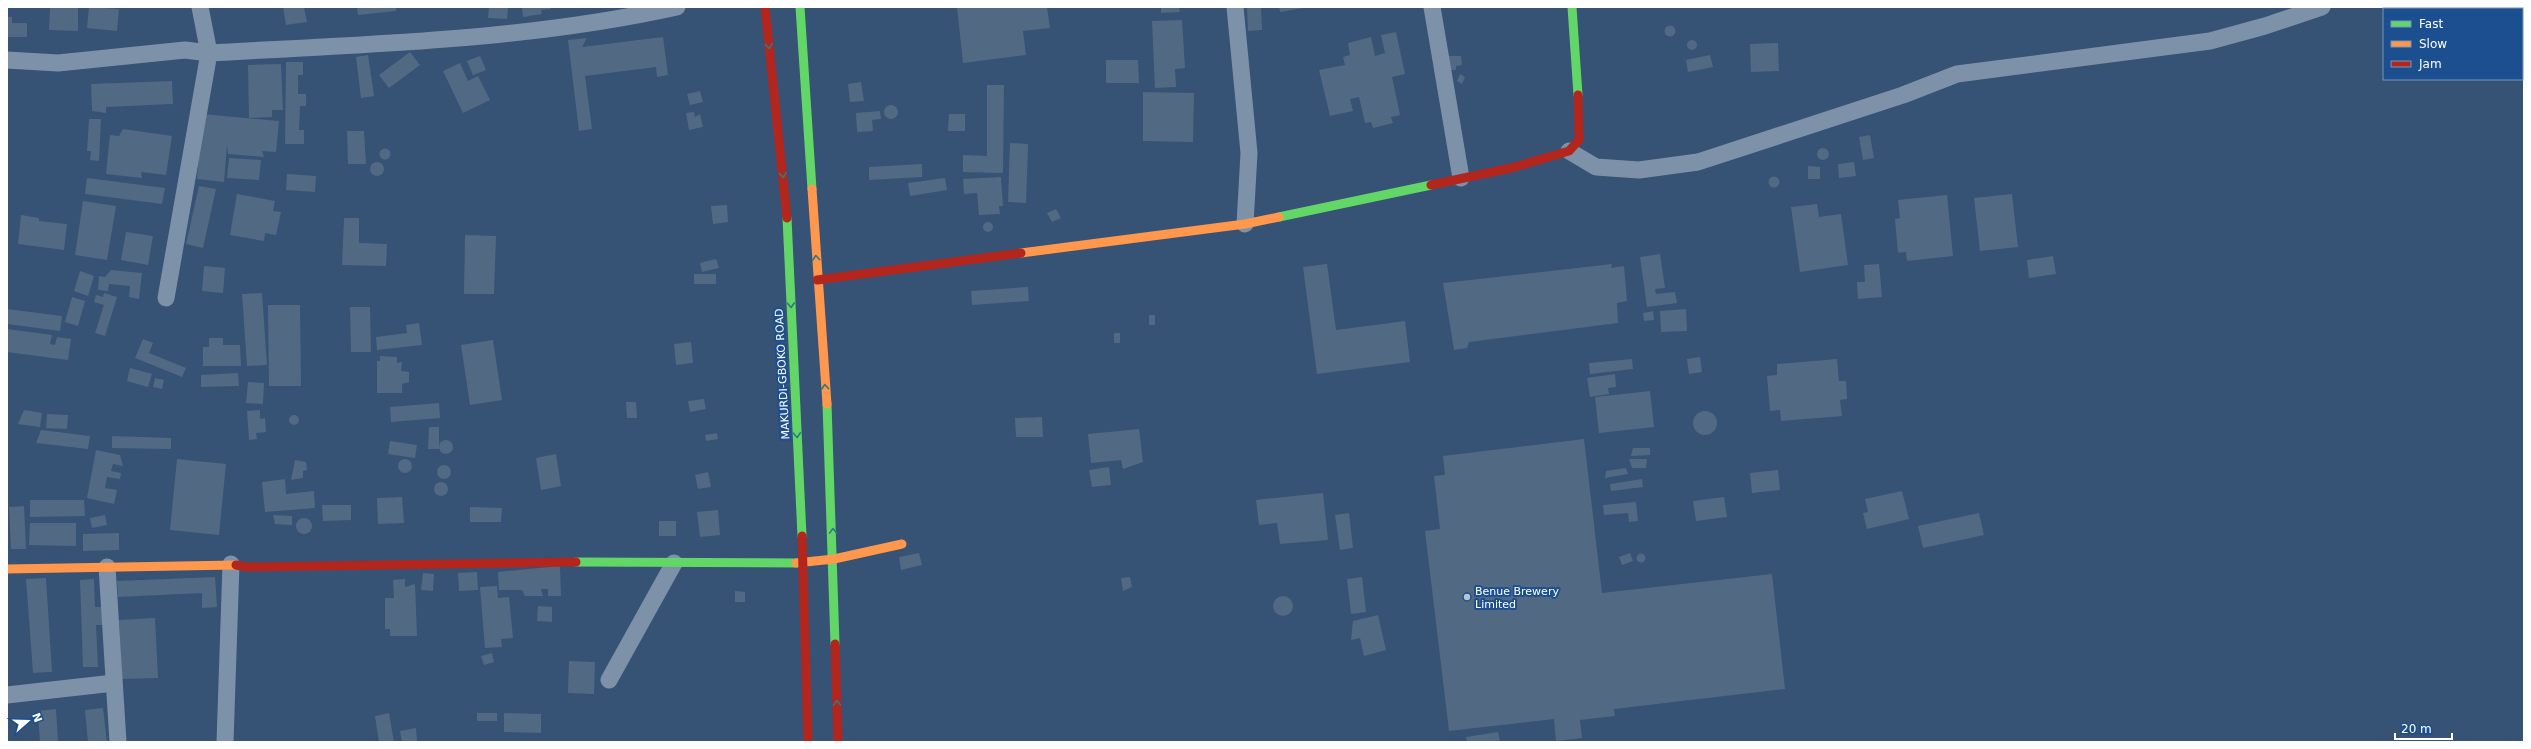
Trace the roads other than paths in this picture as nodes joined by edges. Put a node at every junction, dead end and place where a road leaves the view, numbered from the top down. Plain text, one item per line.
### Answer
1 (200, 7) edge
2 (677, 7) edge
3 (764, 7) edge
4 (800, 7) edge
5 (1235, 7) edge
6 (1432, 7) edge
7 (1572, 7) edge
8 (2322, 7) edge
9 (209, 53) junction
10 (7, 60) edge
11 (1569, 151) junction
12 (1461, 178) junction
13 (1246, 224) junction
14 (817, 280) junction
15 (166, 298) dead end
16 (902, 544) dead end
17 (834, 559) junction
18 (803, 562) junction
19 (674, 563) junction
20 (231, 564) junction
21 (107, 567) junction
22 (7, 569) edge
23 (609, 680) dead end
24 (114, 683) junction
25 (7, 695) edge
26 (118, 742) edge
27 (225, 742) edge
28 (808, 742) edge
29 (838, 742) edge

1 - 9 street
2 - 9 street
3 -> 18 street, MAKURDI-GBOKO ROAD
14 -> 4 street
5 - 13 street
6 - 12 street
7 - 11 street
8 - 11 street
9 - 10 street
9 - 15 street
11 - 12 street
12 - 13 street
13 - 14 street
17 -> 14 street
16 - 17 street
17 - 18 street
29 -> 17 street
18 - 19 street
18 - 28 street, MAKURDI-GBOKO ROAD
19 - 20 street
19 - 23 street
20 - 21 street
20 - 27 street
21 - 22 street
21 - 24 street
24 - 25 street
24 - 26 street

